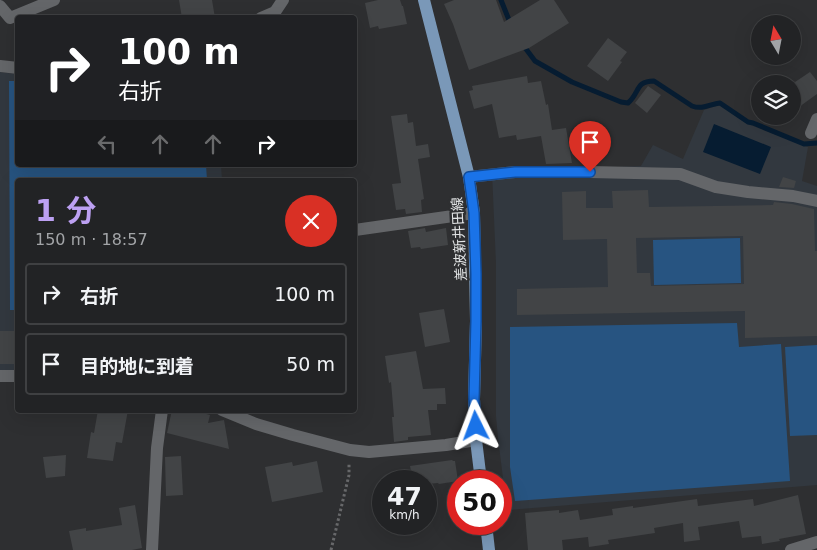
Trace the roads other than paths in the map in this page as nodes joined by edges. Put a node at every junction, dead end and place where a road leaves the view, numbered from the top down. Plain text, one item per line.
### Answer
1 (54, 0) edge
2 (283, 0) edge
3 (424, 0) edge
4 (0, 6) edge
5 (17, 15) edge
6 (268, 15) edge
7 (15, 16) edge
8 (0, 66) edge
9 (15, 68) edge
10 (817, 119) edge
11 (811, 133) dead end
12 (469, 177) junction
13 (817, 201) edge
14 (474, 213) junction
15 (357, 230) edge
16 (0, 376) edge
17 (15, 376) edge
18 (162, 413) edge
19 (229, 413) edge
20 (476, 440) junction
21 (480, 470) edge
22 (487, 535) edge
23 (817, 542) edge
24 (152, 550) edge
25 (489, 550) edge
26 (791, 550) edge

1 - 5 street
2 - 6 street
3 - 12 main road, 差波新井田線
4 - 7 street
8 - 9 street
10 - 11 street
12 - 13 street
12 - 14 main road, 差波新井田線
14 - 15 street
14 - 20 main road, 差波新井田線
16 - 17 street
18 - 24 street
19 - 20 street
20 - 21 main road, 差波新井田線
22 - 25 main road
23 - 26 street

